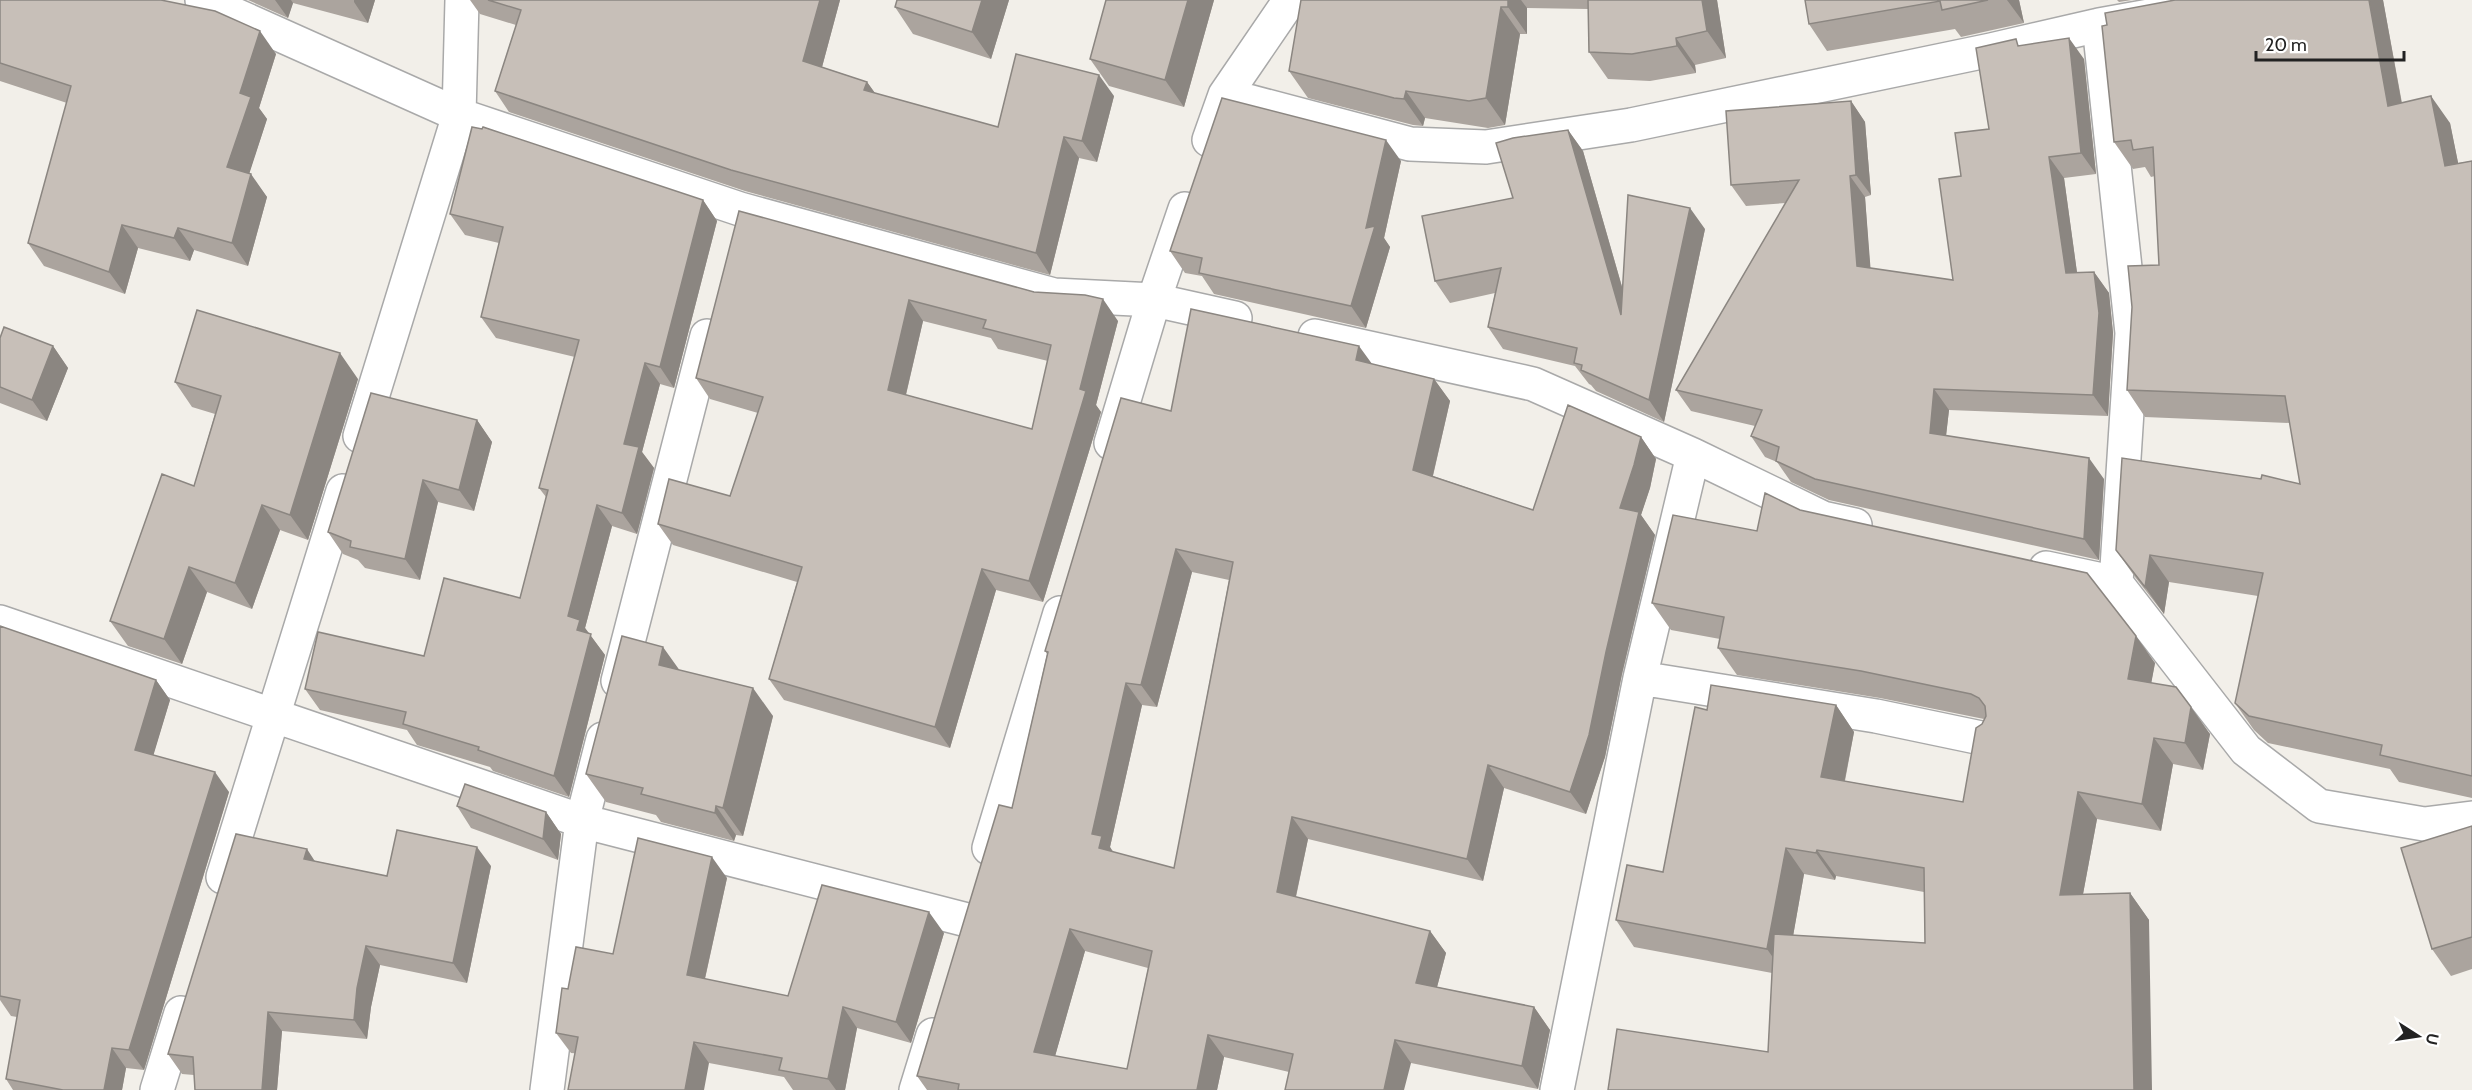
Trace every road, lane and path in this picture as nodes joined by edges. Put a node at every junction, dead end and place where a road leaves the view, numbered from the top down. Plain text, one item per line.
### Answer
1 (202, 0) edge
2 (462, 0) edge
3 (1290, 0) edge
4 (2238, 0) edge
5 (2099, 25) junction
6 (1225, 95) junction
7 (459, 115) junction
8 (1154, 300) junction
9 (713, 313) edge
10 (1694, 455) junction
11 (1102, 473) edge
12 (1880, 530) edge
13 (2015, 561) edge
14 (2116, 583) junction
15 (1067, 587) edge
16 (0, 622) edge
17 (1640, 678) junction
18 (273, 716) junction
19 (1986, 739) edge
20 (2472, 818) edge
21 (582, 821) junction
22 (214, 909) edge
23 (189, 988) edge
24 (940, 1011) edge
25 (157, 1090) edge
26 (547, 1090) edge
27 (916, 1090) edge
28 (1557, 1090) edge

1 - 7 street
2 - 7 street
3 - 6 street
4 - 5 street
5 - 6 street
5 - 14 street
6 - 8 street
7 - 8 street
7 - 18 street
8 - 10 street
8 - 11 street
9 - 21 street
10 - 12 street
10 - 17 street
13 - 14 street
14 - 20 street
15 - 21 street
16 - 18 street
17 - 19 street
17 - 28 street
18 - 21 street
18 - 22 street
21 - 26 street
23 - 25 street
24 - 27 street

